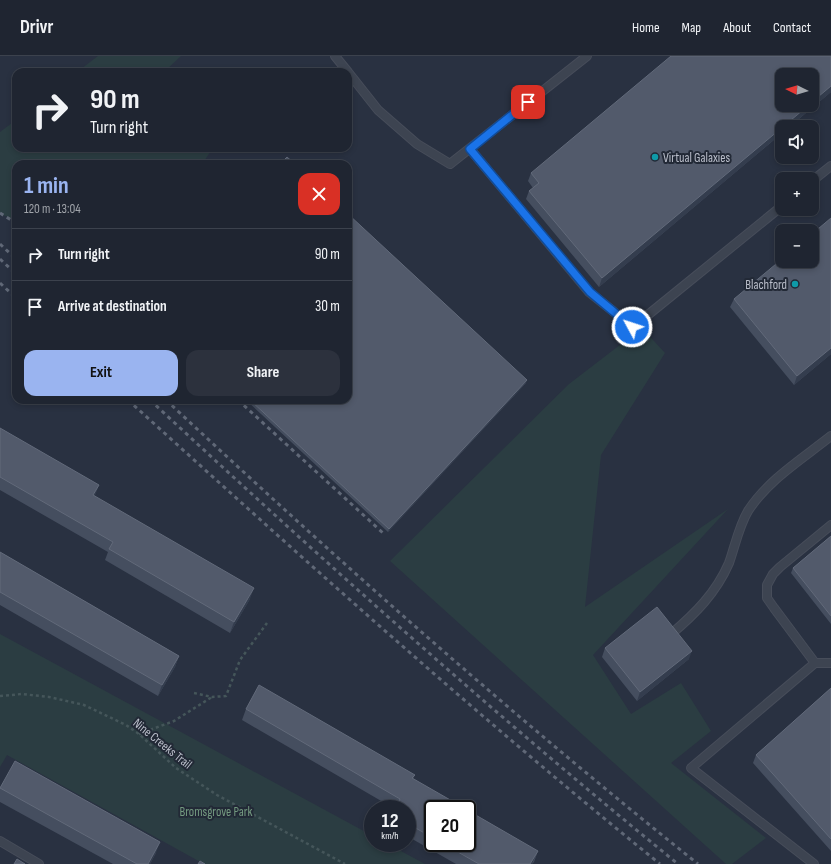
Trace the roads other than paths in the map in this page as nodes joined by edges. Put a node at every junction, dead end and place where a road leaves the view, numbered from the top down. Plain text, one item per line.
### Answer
1 (335, 56) edge
2 (587, 56) edge
3 (345, 68) edge
4 (352, 77) edge
5 (470, 149) junction
6 (831, 166) edge
7 (819, 175) edge
8 (775, 212) edge
9 (831, 436) edge
10 (831, 525) edge
11 (670, 635) edge
12 (815, 663) junction
13 (831, 664) edge
14 (0, 841) edge
15 (39, 864) edge
16 (814, 864) edge

1 - 3 lane
2 - 5 lane
4 - 5 lane
5 - 8 lane
6 - 7 lane
9 - 11 lane
10 - 12 lane
12 - 13 lane
12 - 16 lane
14 - 15 lane

